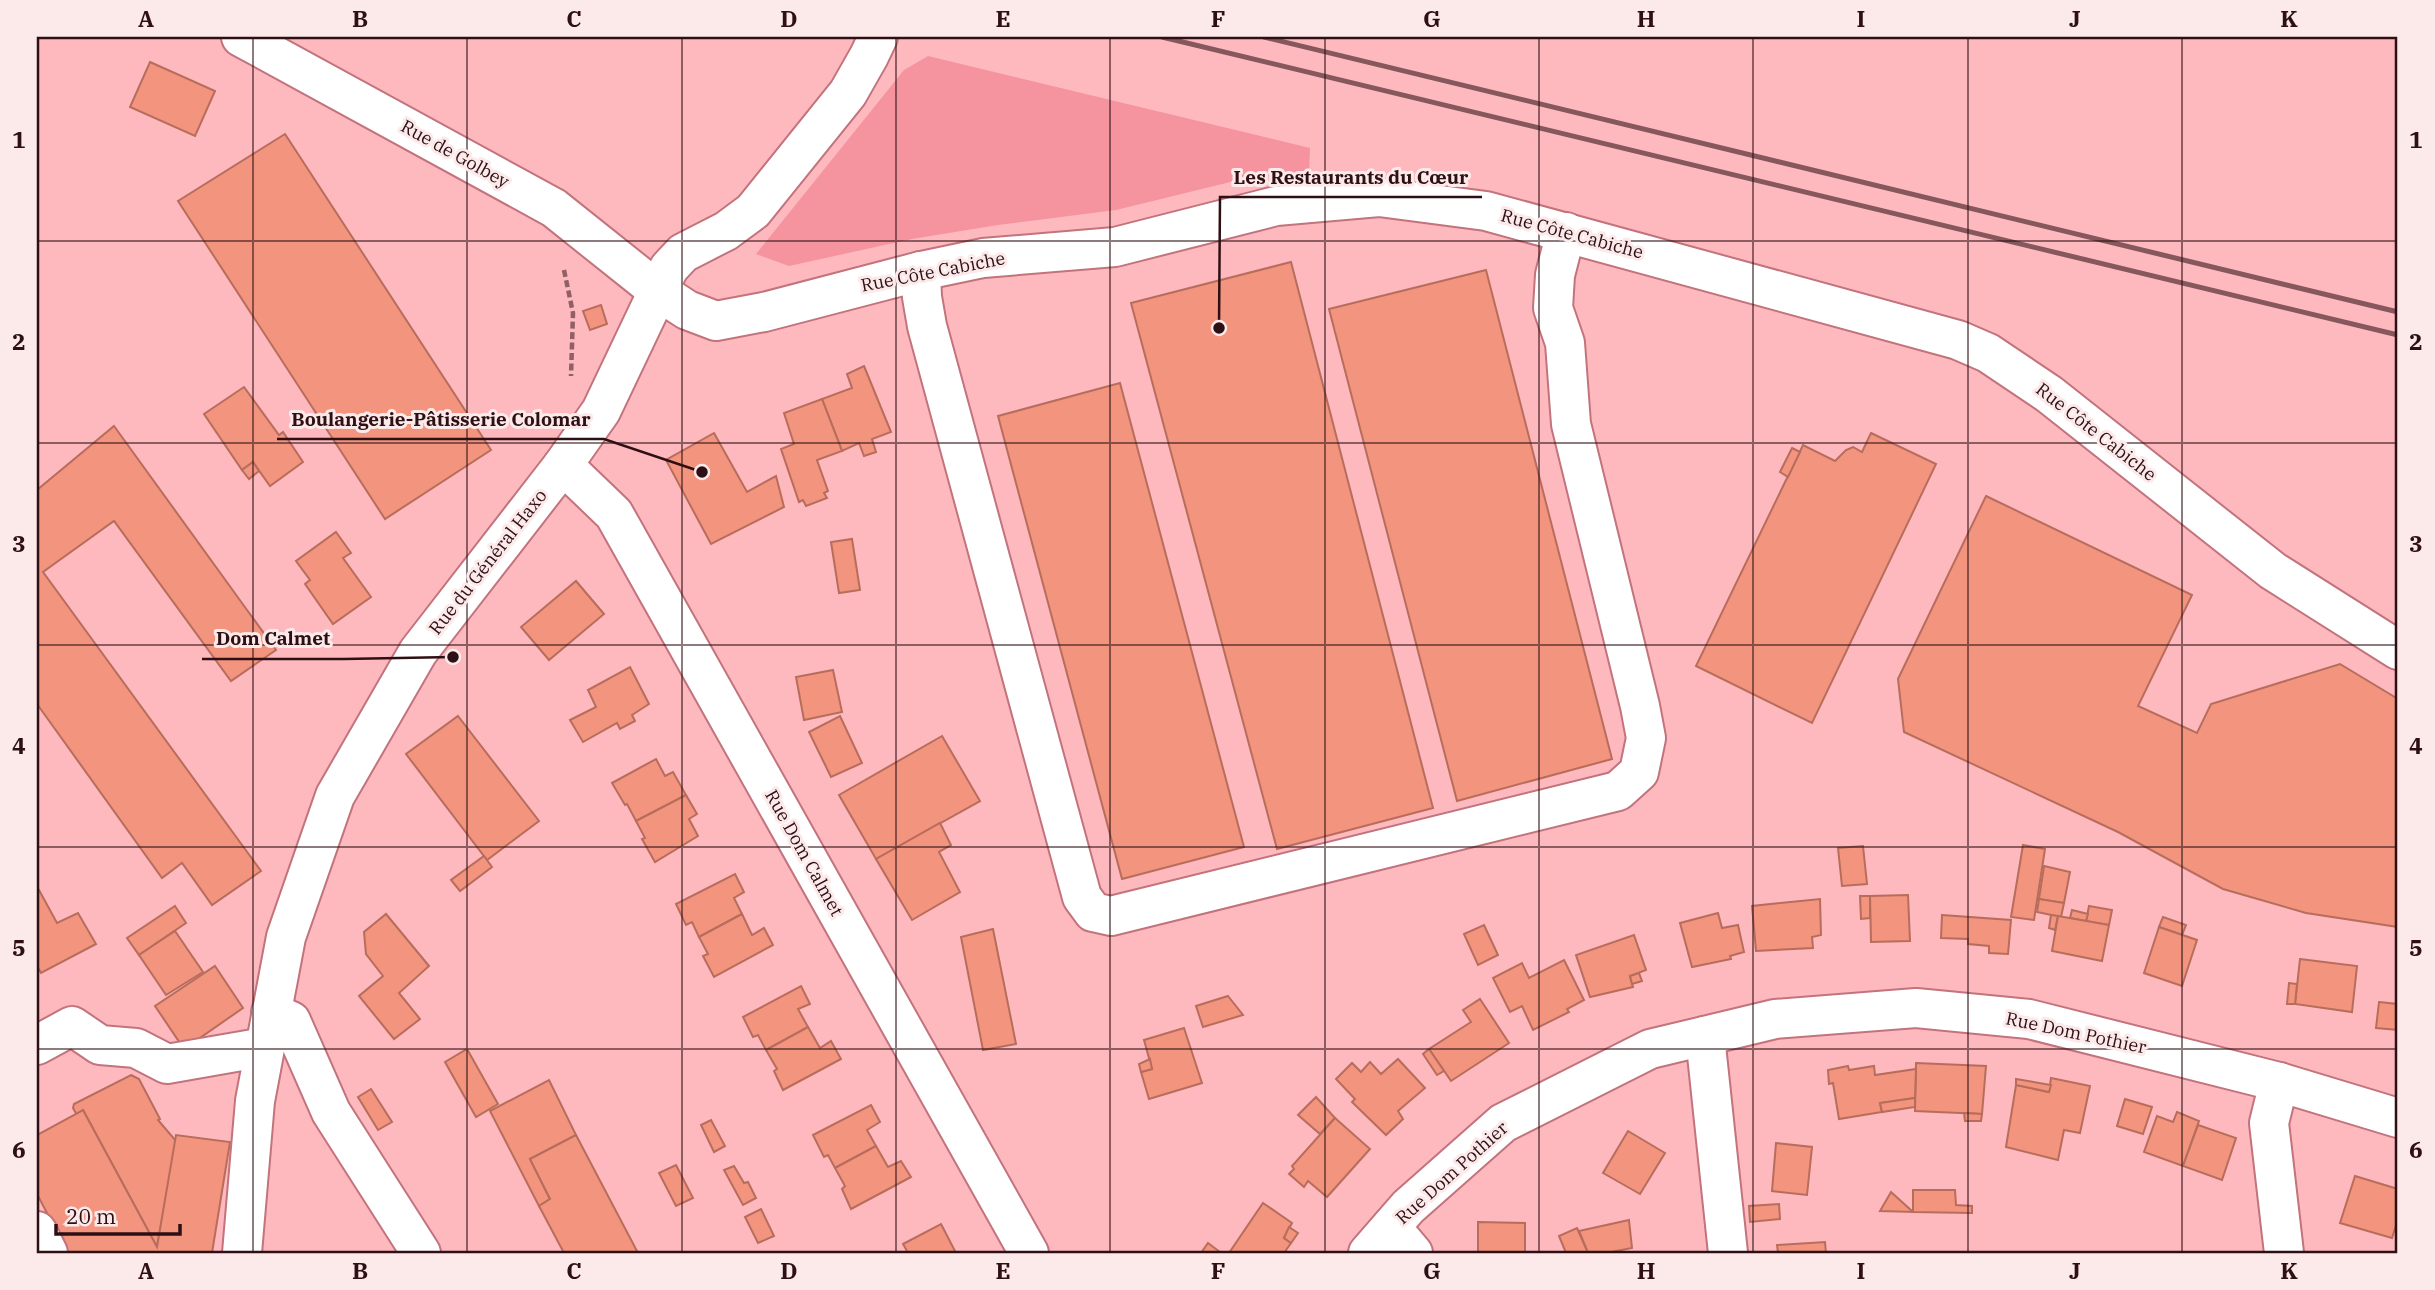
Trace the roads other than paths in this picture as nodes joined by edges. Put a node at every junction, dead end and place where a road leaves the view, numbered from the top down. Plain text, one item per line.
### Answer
1 (241, 37) edge
2 (878, 37) edge
3 (1566, 232) junction
4 (921, 271) junction
5 (658, 291) junction
6 (563, 465) junction
7 (2398, 650) edge
8 (268, 1029) junction
9 (1705, 1036) junction
10 (37, 1045) edge
11 (2278, 1082) junction
12 (2398, 1118) edge
13 (37, 1231) edge
14 (1391, 1245) edge
15 (48, 1253) edge
16 (242, 1253) edge
17 (421, 1253) edge
18 (1028, 1253) edge
19 (1728, 1253) edge
20 (2284, 1253) edge

1 - 5 street, Rue de Golbey
2 - 5 street, Rue du Général Haxo
3 - 4 street, Rue Côte Cabiche
3 - 4 street
3 - 7 street, Rue Côte Cabiche
4 - 5 street, Rue Côte Cabiche
5 - 6 street, Rue du Général Haxo
6 - 8 street, Rue du Général Haxo
6 - 18 street, Rue Dom Calmet
8 - 10 street
8 - 16 street, Rue du Général Haxo
8 - 17 street
9 - 11 street, Rue Dom Pothier
9 - 14 street, Rue Dom Pothier
9 - 19 street
11 - 12 street, Rue Dom Pothier
11 - 20 street
13 - 15 street

